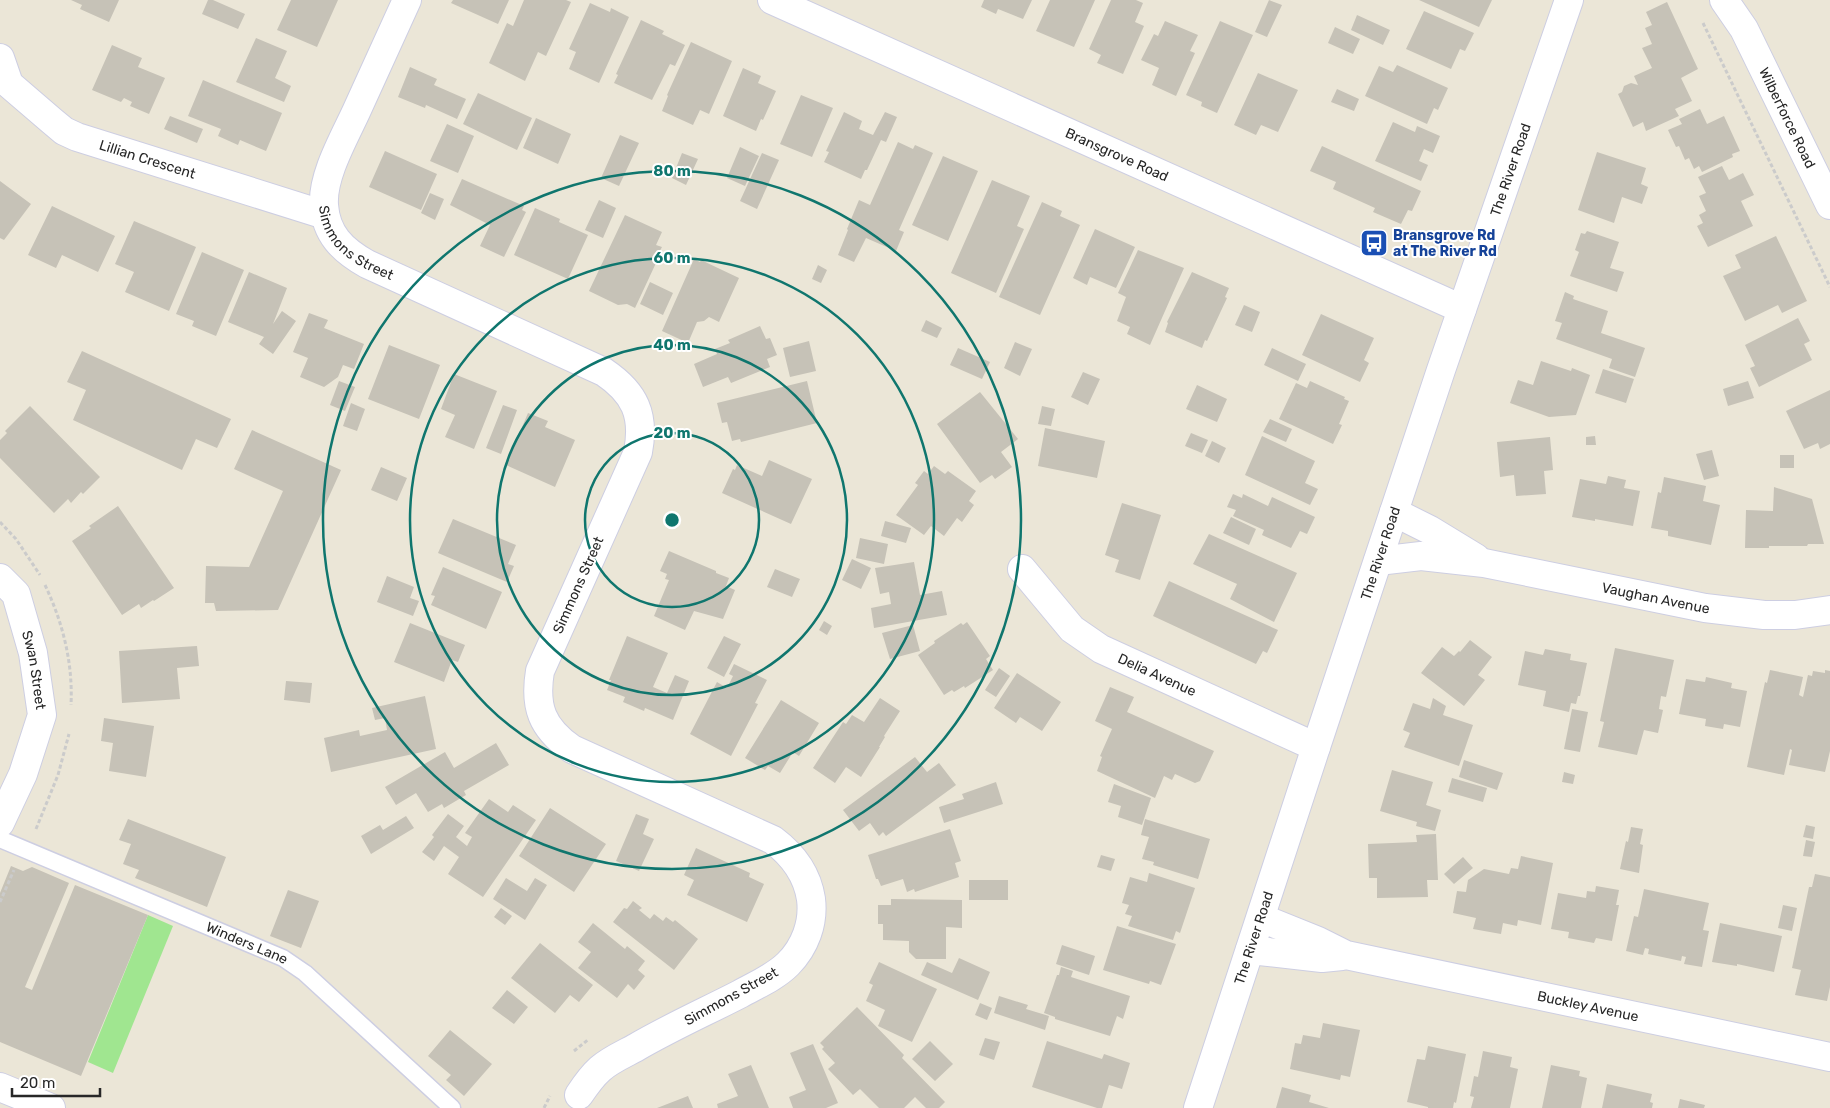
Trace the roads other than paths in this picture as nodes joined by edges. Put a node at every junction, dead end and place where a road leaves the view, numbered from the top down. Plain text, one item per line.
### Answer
1 (407, 0) edge
2 (772, 0) edge
3 (1569, 0) edge
4 (1724, 0) edge
5 (1737, 0) edge
6 (1744, 30) junction
7 (0, 58) edge
8 (1829, 200) edge
9 (325, 215) junction
10 (1462, 309) junction
11 (1394, 512) junction
12 (1378, 560) junction
13 (1484, 563) junction
14 (1022, 569) dead end
15 (0, 578) edge
16 (1830, 610) edge
17 (1316, 747) junction
18 (0, 823) edge
19 (0, 839) edge
20 (1260, 918) junction
21 (1250, 950) junction
22 (1346, 955) junction
23 (1830, 1057) edge
24 (0, 1087) edge
25 (578, 1096) dead end
26 (51, 1108) edge
27 (452, 1108) edge
28 (1198, 1108) edge

1 - 9 street, Simmons Street
2 - 10 street, Bransgrove Road
3 - 10 street, The River Road
4 - 6 street, Wilberforce Road
5 - 6 street, Wilberforce Road
6 - 8 street, Wilberforce Road
7 - 9 street, Lillian Crescent
9 - 25 street, Simmons Street
10 - 11 street, The River Road
11 - 12 street, The River Road
11 - 13 street, Vaughan Avenue
12 - 13 street, Vaughan Avenue
12 - 17 street, The River Road
13 - 16 street, Vaughan Avenue
14 - 17 street, Delia Avenue
15 - 18 street, Swan Street
17 - 20 street, The River Road
19 - 27 lane, Winders Lane
20 - 21 street, The River Road
20 - 22 street, Buckley Avenue
21 - 22 street, Buckley Avenue
21 - 28 street, The River Road
22 - 23 street, Buckley Avenue
24 - 26 street

